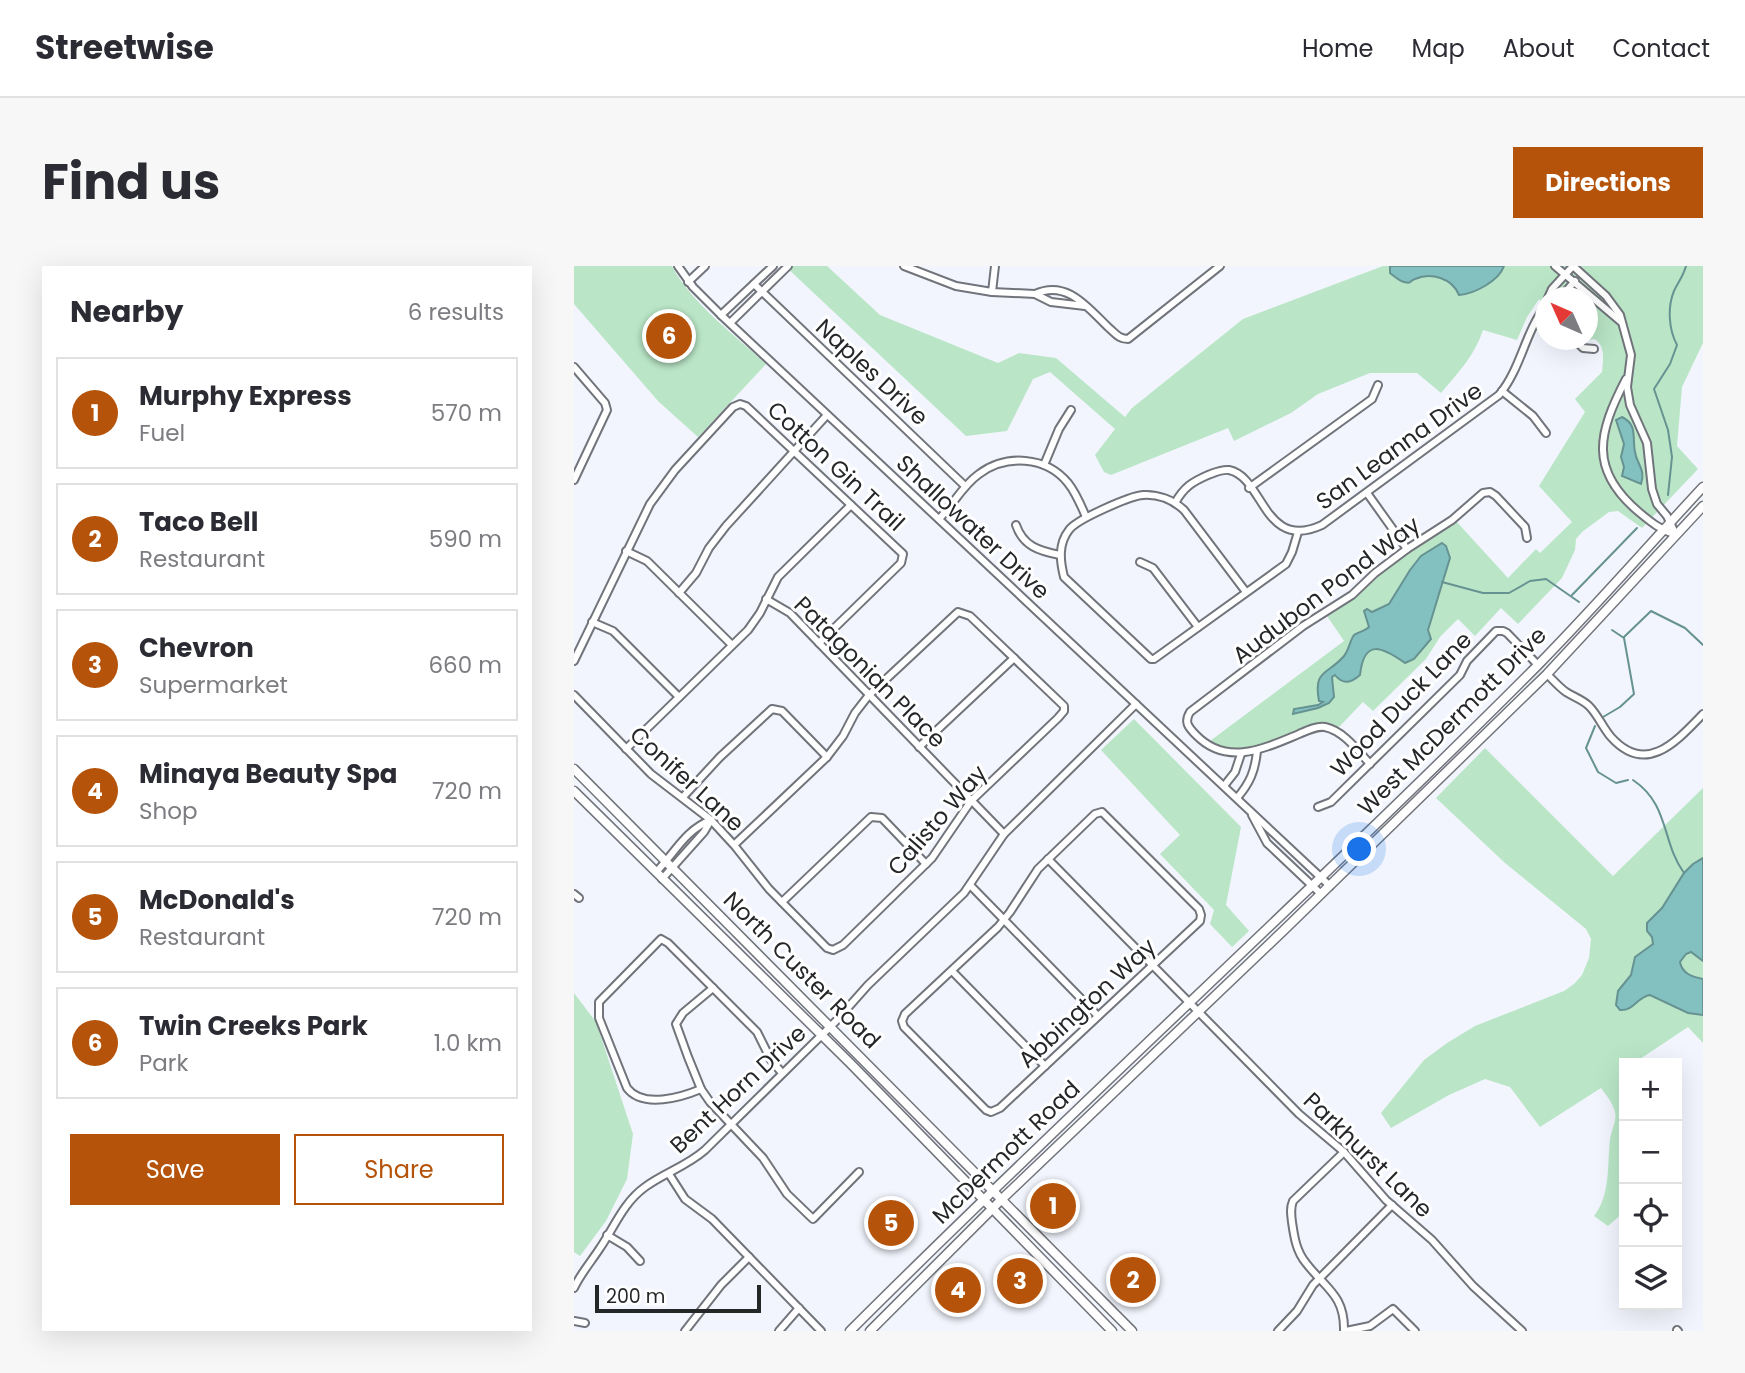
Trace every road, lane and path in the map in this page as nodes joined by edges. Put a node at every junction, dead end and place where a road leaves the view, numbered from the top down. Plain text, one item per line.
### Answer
1 (678, 266) edge
2 (705, 266) edge
3 (773, 266) edge
4 (788, 266) edge
5 (904, 266) edge
6 (995, 266) edge
7 (1220, 266) edge
8 (1555, 266) edge
9 (1573, 266) edge
10 (1581, 274) junction
11 (1566, 275) junction
12 (688, 282) junction
13 (1574, 282) junction
14 (754, 284) junction
15 (1557, 287) edge
16 (1570, 287) edge
17 (762, 291) junction
18 (992, 292) junction
19 (1035, 295) junction
20 (1085, 306) junction
21 (721, 315) junction
22 (1535, 320) edge
23 (1621, 322) junction
24 (730, 323) junction
25 (574, 367) edge
26 (1629, 374) junction
27 (1378, 385) dead end
28 (1502, 391) junction
29 (1071, 410) dead end
30 (827, 415) junction
31 (1546, 433) dead end
32 (793, 451) junction
33 (1044, 465) junction
34 (574, 480) edge
35 (965, 486) junction
36 (1703, 487) edge
37 (1250, 488) junction
38 (1367, 493) junction
39 (1175, 503) junction
40 (851, 505) junction
41 (1703, 506) edge
42 (1086, 517) junction
43 (939, 519) junction
44 (1670, 523) junction
45 (1016, 525) dead end
46 (1663, 531) junction
47 (1298, 532) junction
48 (1676, 535) junction
49 (1527, 538) dead end
50 (1408, 549) junction
51 (626, 551) junction
52 (1060, 555) junction
53 (1140, 562) dead end
54 (1246, 592) junction
55 (679, 593) junction
56 (766, 599) junction
57 (593, 622) junction
58 (1198, 627) junction
59 (819, 643) junction
60 (732, 645) junction
61 (1014, 658) junction
62 (574, 662) edge
63 (1538, 665) junction
64 (1547, 674) junction
65 (574, 695) edge
66 (869, 695) junction
67 (679, 697) junction
68 (1136, 704) junction
69 (1703, 714) edge
70 (919, 747) junction
71 (626, 749) junction
72 (1257, 751) junction
73 (1241, 754) junction
74 (827, 757) junction
75 (1370, 764) junction
76 (574, 769) edge
77 (1224, 786) junction
78 (574, 791) edge
79 (683, 797) junction
80 (1237, 798) junction
81 (971, 801) junction
82 (1318, 807) dead end
83 (1250, 810) junction
84 (711, 820) junction
85 (1004, 834) junction
86 (734, 845) junction
87 (1289, 847) junction
88 (1272, 848) junction
89 (1048, 859) junction
90 (926, 864) junction
91 (670, 865) junction
92 (659, 876) junction
93 (1321, 877) junction
94 (970, 885) junction
95 (1312, 886) junction
96 (1330, 886) junction
97 (1321, 894) junction
98 (782, 902) junction
99 (1004, 920) junction
100 (1274, 922) junction
101 (1283, 932) junction
102 (833, 950) joint
103 (1152, 966) junction
104 (952, 971) junction
105 (713, 988) junction
106 (1190, 1003) junction
107 (1198, 1012) junction
108 (1098, 1016) junction
109 (830, 1026) junction
110 (821, 1034) junction
111 (1045, 1066) junction
112 (782, 1073) junction
113 (1102, 1087) junction
114 (701, 1089) junction
115 (895, 1091) junction
116 (1111, 1096) junction
117 (887, 1100) junction
118 (730, 1125) junction
119 (1343, 1152) junction
120 (859, 1172) dead end
121 (669, 1174) junction
122 (993, 1190) junction
123 (984, 1198) junction
124 (1002, 1199) junction
125 (1392, 1205) junction
126 (993, 1208) junction
127 (607, 1235) junction
128 (749, 1257) junction
129 (639, 1261) dead end
130 (1320, 1277) junction
131 (901, 1280) junction
132 (575, 1284) edge
133 (911, 1290) junction
134 (799, 1308) junction
135 (574, 1321) edge
136 (585, 1323) dead end
137 (685, 1331) edge
138 (779, 1331) edge
139 (821, 1331) edge
140 (850, 1331) edge
141 (870, 1331) edge
142 (1112, 1331) edge
143 (1132, 1331) edge
144 (1278, 1331) edge
145 (1345, 1331) edge
146 (1415, 1331) edge
147 (1522, 1331) edge

1 - 12 street, Shallowater Drive
2 - 12 street
3 - 14 street
4 - 17 street
5 - 18 street
6 - 18 street
7 - 20 street
8 - 11 street
9 - 10 street
9 - 11 street
10 - 13 street
10 - 23 street
11 - 13 street
11 - 15 street
12 - 21 street, Shallowater Drive
13 - 16 street
13 - 23 street
14 - 17 street, Naples Drive
14 - 21 street
17 - 24 street
17 - 35 street, Naples Drive
18 - 19 street
19 - 20 street
19 - 20 street
21 - 24 street, Shallowater Drive
22 - 28 street, San Leanna Drive
23 - 26 street
24 - 30 street, Shallowater Drive
25 - 34 street
26 - 44 street
26 - 46 street
27 - 37 street
28 - 31 street
28 - 38 street, San Leanna Drive
29 - 33 street
30 - 32 street
30 - 43 street, Shallowater Drive
32 - 40 street, Cotton Gin Trail
32 - 51 street, Cotton Gin Trail
32 - 55 street
33 - 35 street
33 - 42 street
35 - 43 street
36 - 44 main road, West McDermott Drive
37 - 39 street, San Leanna Drive
37 - 47 street, San Leanna Drive
38 - 47 street, San Leanna Drive
38 - 50 street
39 - 42 street
39 - 54 street
40 - 56 street
40 - 59 street, Cotton Gin Trail
41 - 48 main road, West McDermott Drive
42 - 52 street
43 - 68 street, Shallowater Drive
44 - 46 main road, West McDermott Drive
44 - 48 street
45 - 52 street
46 - 48 street
46 - 63 main road, West McDermott Drive
47 - 54 street
48 - 64 main road, West McDermott Drive
49 - 50 street, Audubon Pond Way
50 - 73 street, Audubon Pond Way
51 - 55 street
51 - 57 street
52 - 58 street
53 - 58 street
54 - 58 street
55 - 60 street
56 - 59 street, Patagonian Place
56 - 60 street
57 - 62 street
57 - 67 street
59 - 66 street, Patagonian Place
60 - 67 street
61 - 66 street
61 - 70 street
61 - 81 street, Calisto Way
63 - 64 main road
63 - 75 street, Wood Duck Lane
63 - 93 main road, West McDermott Drive
64 - 69 street
64 - 96 main road, West McDermott Drive
65 - 71 street, Conifer Lane
66 - 70 street, Patagonian Place
66 - 74 street
67 - 71 street
68 - 77 street, Shallowater Drive
68 - 85 street, Bent Horn Drive
70 - 81 street, Patagonian Place
71 - 79 street, Conifer Lane
72 - 73 street
72 - 75 street
72 - 80 street
73 - 77 street
74 - 79 street
74 - 86 street
75 - 82 street, Wood Duck Lane
76 - 91 main road, North Custer Road
77 - 80 street, Shallowater Drive
78 - 92 main road, North Custer Road
79 - 84 street, Conifer Lane
80 - 83 street, Shallowater Drive
81 - 85 street, Patagonian Place
81 - 90 street, Calisto Way
83 - 87 street, Shallowater Drive
83 - 88 street, Shallowater Drive
84 - 86 street, Conifer Lane
84 - 91 street
85 - 94 street, Bent Horn Drive
86 - 98 street, Conifer Lane
87 - 88 street
87 - 93 street, Shallowater Drive
88 - 95 street, Shallowater Drive
89 - 99 street
89 - 103 street, Parkhurst Lane
89 - 103 street, Abbington Way
90 - 98 street
90 - 102 street, Calisto Way
91 - 92 street
91 - 109 main road, North Custer Road
92 - 110 main road, North Custer Road
93 - 95 main road, West McDermott Drive
93 - 96 street, Shallowater Drive
94 - 99 street
94 - 109 street, Bent Horn Drive
95 - 97 street, Shallowater Drive
95 - 100 main road, West McDermott Drive
96 - 97 main road, West McDermott Drive
97 - 101 main road, West McDermott Drive
98 - 102 street, Conifer Lane
99 - 104 street
99 - 108 street
100 - 101 main road
100 - 106 main road, West McDermott Drive
101 - 107 main road, West McDermott Drive
103 - 106 street, Parkhurst Lane
103 - 108 street, Abbington Way
104 - 111 street
104 - 111 street, Abbington Way
105 - 112 street
105 - 114 street
105 - 114 street
106 - 107 street, Parkhurst Lane
106 - 113 main road, McDermott Road
107 - 116 main road, McDermott Road
107 - 119 street, Parkhurst Lane
108 - 111 street, Abbington Way
109 - 110 street, Bent Horn Drive
109 - 115 main road, North Custer Road
110 - 112 street, Bent Horn Drive
110 - 117 main road, North Custer Road
112 - 118 street, Bent Horn Drive
113 - 116 main road
113 - 122 main road, McDermott Road
114 - 118 street
115 - 117 main road
115 - 122 main road, North Custer Road
116 - 124 main road, McDermott Road
117 - 123 main road, North Custer Road
118 - 120 street
118 - 121 street, Bent Horn Drive
119 - 125 street, Parkhurst Lane
119 - 130 street
121 - 127 street, Bent Horn Drive
121 - 128 street
122 - 123 main road, McDermott Road
122 - 124 main road, North Custer Road
123 - 126 main road, North Custer Road
123 - 131 main road, McDermott Road
124 - 126 main road, McDermott Road
124 - 143 main road, North Custer Road
125 - 130 street
125 - 147 street, Parkhurst Lane
126 - 133 main road, McDermott Road
126 - 142 main road, North Custer Road
127 - 129 street
127 - 132 street, Bent Horn Drive
128 - 134 street
128 - 137 street
130 - 144 street
130 - 145 street
131 - 133 main road
131 - 140 main road, McDermott Road
133 - 141 main road, McDermott Road
134 - 138 street
134 - 139 street
135 - 136 street
145 - 146 street

